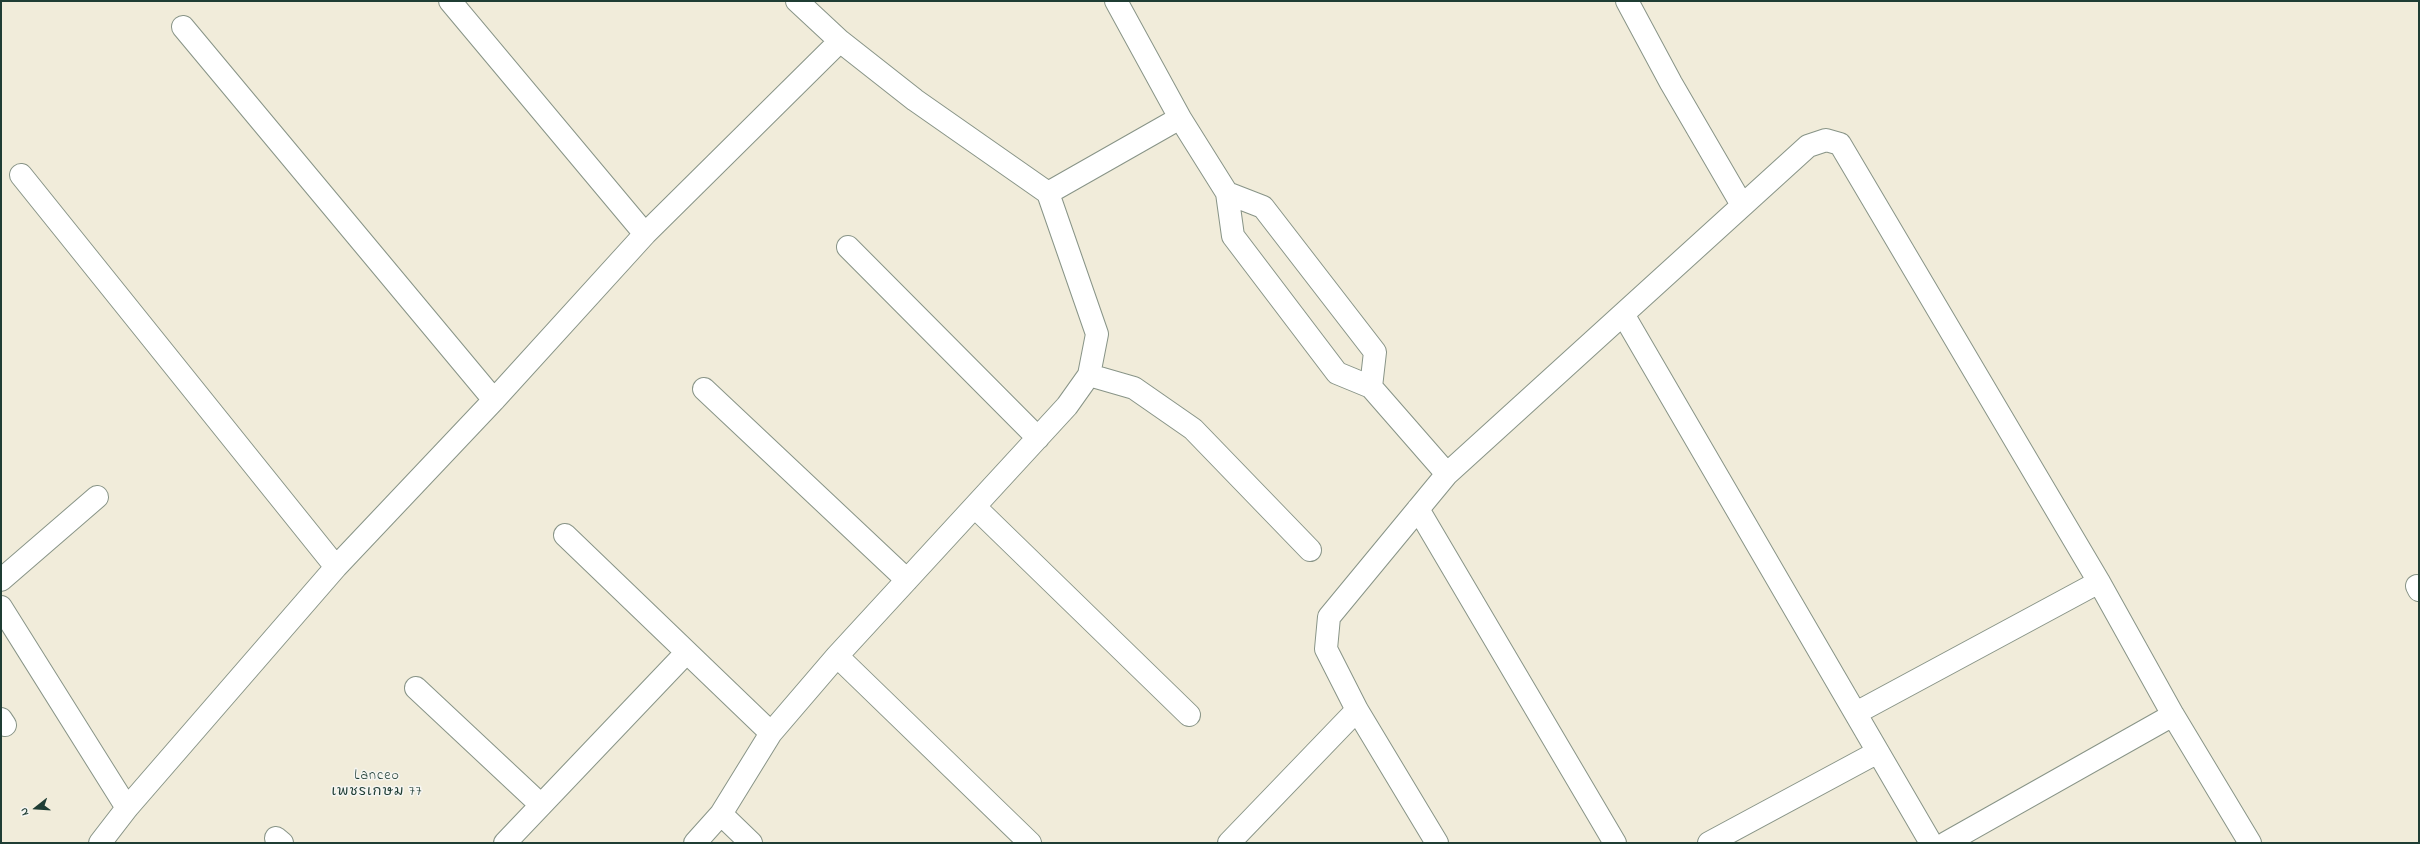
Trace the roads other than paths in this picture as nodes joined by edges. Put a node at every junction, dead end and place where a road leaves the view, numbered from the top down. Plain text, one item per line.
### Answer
1 (450, 1) edge
2 (797, 1) edge
3 (1116, 1) edge
4 (1627, 1) edge
5 (183, 27) dead end
6 (840, 41) junction
7 (1180, 118) junction
8 (21, 175) dead end
9 (1048, 193) junction
10 (1227, 193) junction
11 (1742, 205) junction
12 (645, 234) junction
13 (848, 247) dead end
14 (1623, 314) junction
15 (1090, 375) junction
16 (1371, 387) junction
17 (704, 389) dead end
18 (494, 400) junction
19 (1038, 438) junction
20 (1446, 474) junction
21 (97, 497) dead end
22 (974, 507) junction
23 (1418, 509) junction
24 (565, 535) dead end
25 (1310, 550) dead end
26 (336, 567) junction
27 (1, 580) edge
28 (907, 580) junction
29 (2099, 582) junction
30 (1, 607) edge
31 (686, 653) junction
32 (837, 656) junction
33 (416, 688) dead end
34 (1357, 710) junction
35 (1856, 713) junction
36 (1189, 715) dead end
37 (2173, 715) junction
38 (771, 733) junction
39 (1878, 752) junction
40 (541, 805) junction
41 (128, 808) junction
42 (722, 814) junction
43 (100, 843) edge
44 (505, 843) edge
45 (695, 843) edge
46 (751, 843) edge
47 (1030, 843) edge
48 (1229, 843) edge
49 (1437, 843) edge
50 (1615, 843) edge
51 (1709, 843) edge
52 (1931, 843) edge
53 (1946, 843) edge
54 (2250, 843) edge

1 - 12 street
2 - 6 street
3 - 7 street
4 - 11 street
5 - 18 street
6 - 9 street
6 - 12 street
7 - 9 street
7 - 10 street
8 - 26 street
9 - 15 street
10 - 16 street
10 - 16 street
11 - 14 street
11 - 29 street
12 - 18 street
13 - 19 street
14 - 20 street
14 - 35 street
15 - 19 street
15 - 25 street
16 - 20 street
17 - 28 street
18 - 26 street
19 - 22 street
20 - 23 street
21 - 27 street
22 - 28 street
22 - 36 street
23 - 34 street
23 - 50 street
24 - 31 street
26 - 41 street
28 - 32 street
29 - 35 street
29 - 37 street
30 - 41 street
31 - 38 street
31 - 40 street
32 - 38 street
32 - 47 street
33 - 40 street
34 - 48 street
34 - 49 street
35 - 39 street
37 - 53 street
37 - 54 street
38 - 42 street
39 - 51 street
39 - 52 street
40 - 44 street
41 - 43 street
42 - 45 street
42 - 46 street

